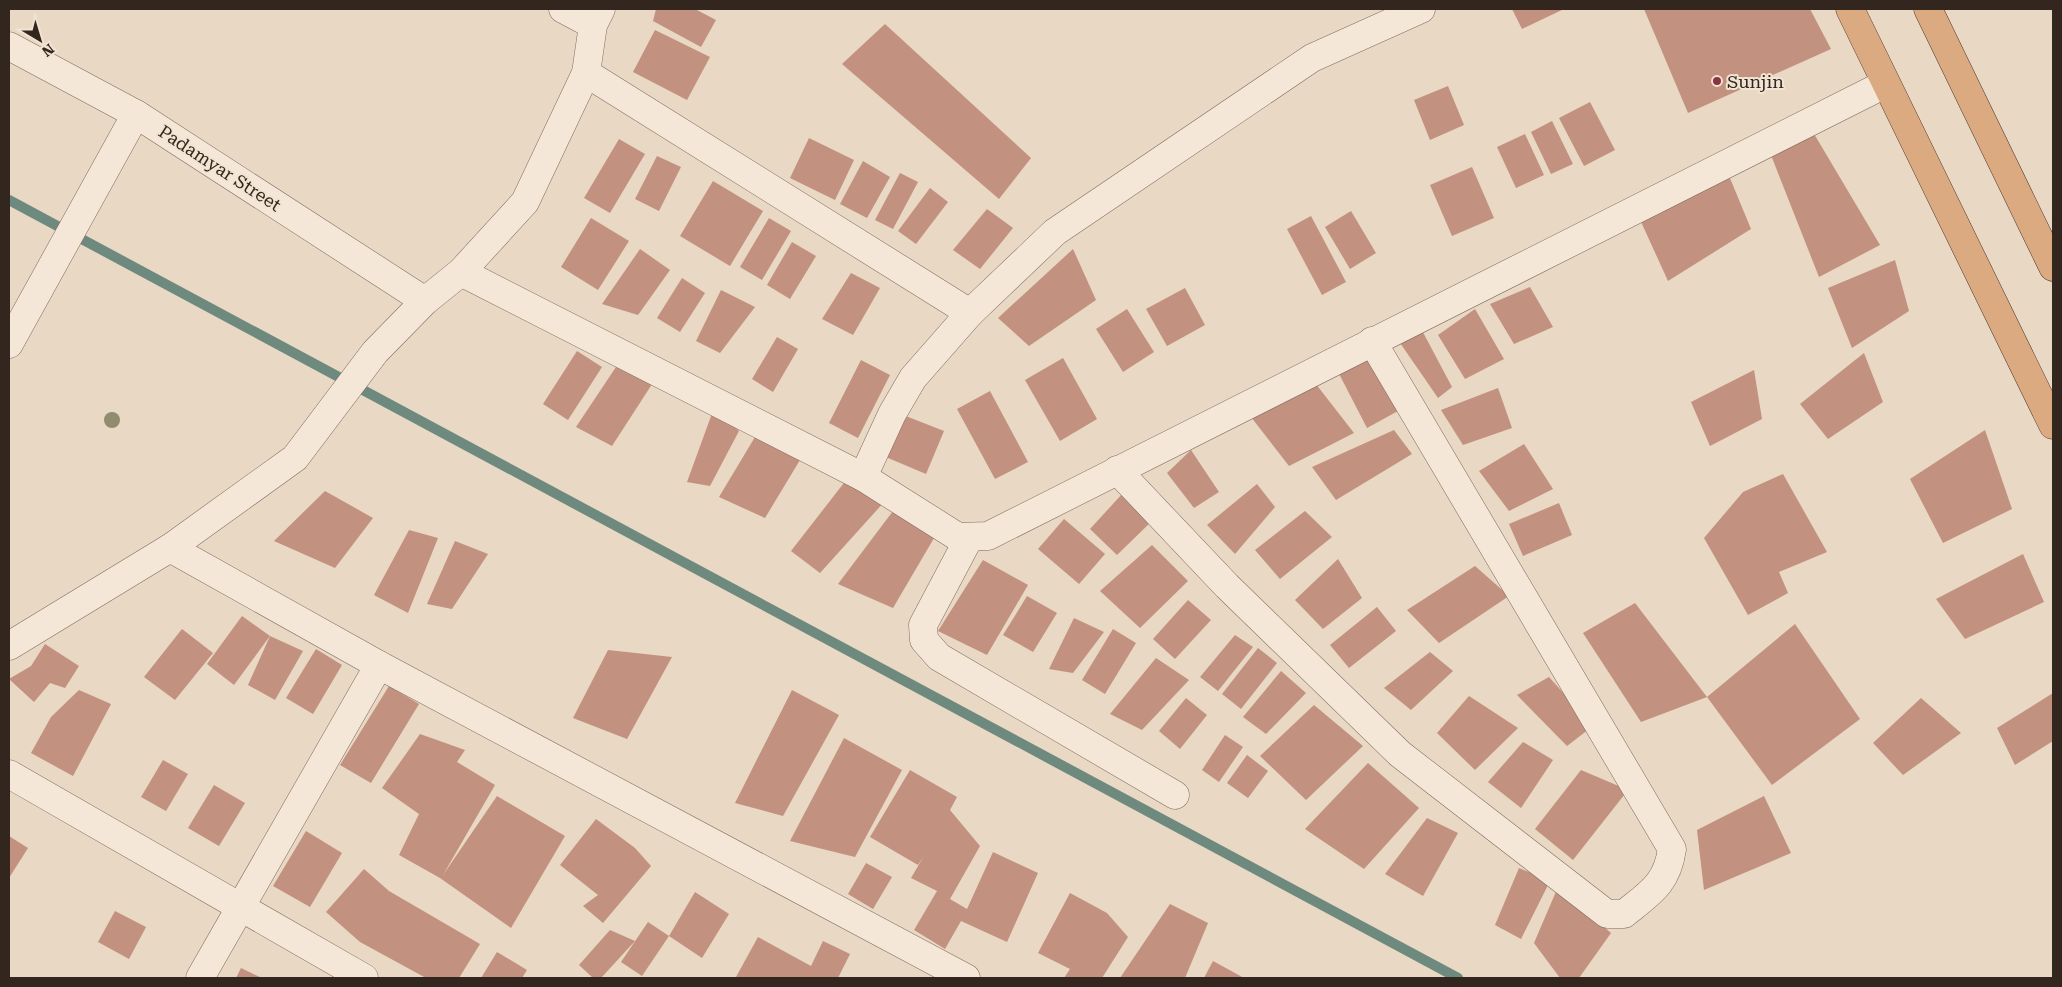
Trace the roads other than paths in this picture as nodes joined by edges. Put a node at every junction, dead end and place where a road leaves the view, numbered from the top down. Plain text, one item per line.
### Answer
1 (563, 9) edge
2 (1421, 9) edge
3 (1850, 9) edge
4 (1928, 9) edge
5 (597, 17) edge
6 (9, 46) edge
7 (586, 73) junction
8 (1885, 84) junction
9 (136, 114) junction
10 (2053, 267) edge
11 (461, 272) junction
12 (425, 301) junction
13 (970, 313) junction
14 (1372, 341) junction
15 (9, 344) edge
16 (2053, 425) edge
17 (1117, 470) junction
18 (863, 477) junction
19 (969, 538) junction
20 (170, 548) junction
21 (9, 646) edge
22 (379, 666) junction
23 (9, 774) edge
24 (1176, 795) dead end
25 (240, 907) junction
26 (200, 978) edge
27 (364, 978) edge
28 (966, 978) edge

1 - 5 street
2 - 13 street
3 - 8 highway
4 - 10 highway
5 - 7 street
6 - 9 street, Padamyar Street
7 - 11 street
7 - 13 street
8 - 14 street
8 - 16 highway
9 - 12 street, Padamyar Street
9 - 15 street
11 - 12 street
11 - 18 street
12 - 20 street
13 - 18 street
14 - 17 street
14 - 17 street
17 - 19 street
18 - 19 street
19 - 24 street
20 - 21 street
20 - 22 street
22 - 25 street
22 - 28 street
23 - 25 street
25 - 26 street
25 - 27 street

